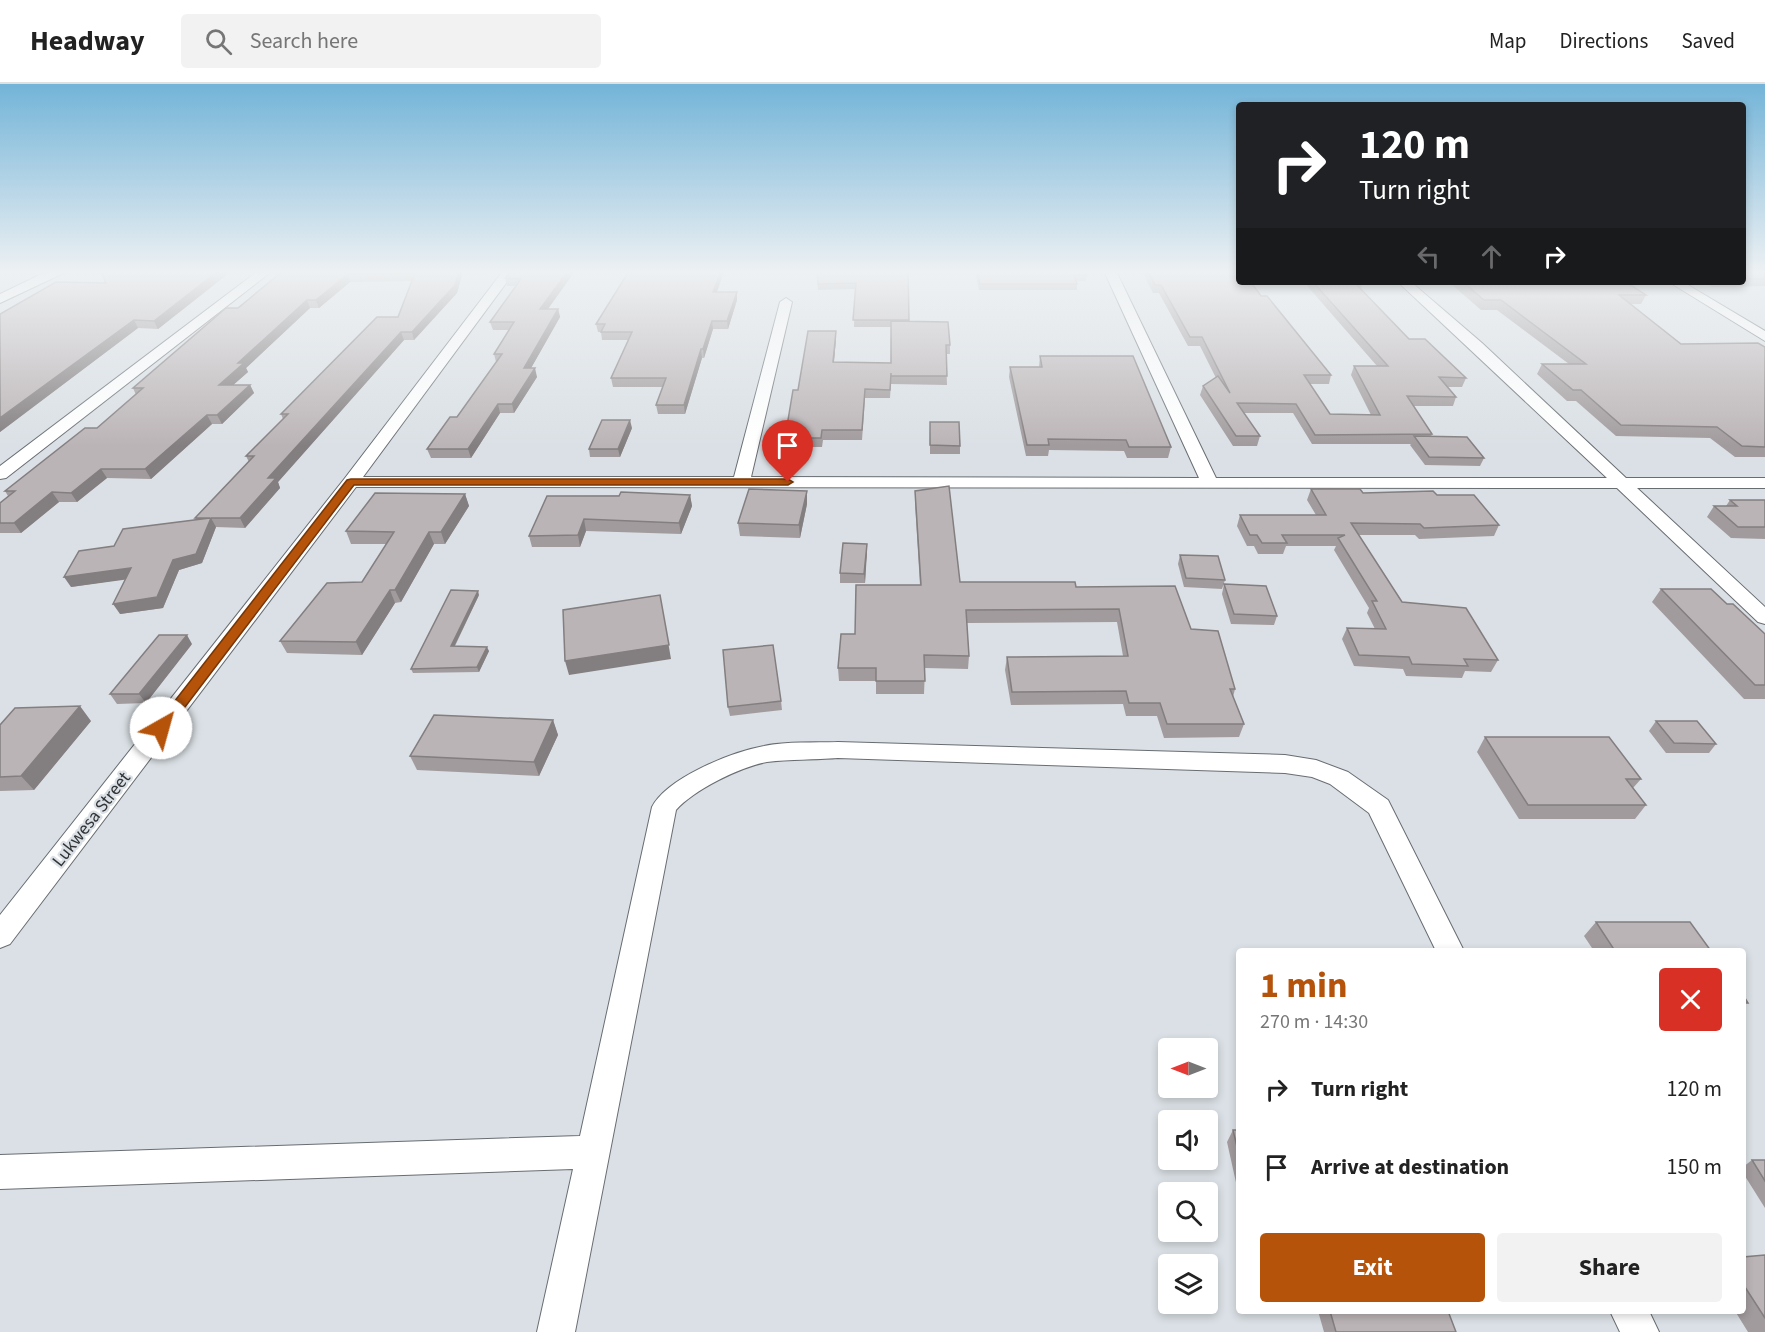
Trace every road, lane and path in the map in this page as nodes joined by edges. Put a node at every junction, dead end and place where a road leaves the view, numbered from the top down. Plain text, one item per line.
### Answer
1 (190, 329) edge
2 (465, 329) edge
3 (779, 329) edge
4 (1138, 329) edge
5 (1458, 329) edge
6 (0, 474) edge
7 (351, 482) junction
8 (741, 482) junction
9 (1210, 482) junction
10 (1619, 482) junction
11 (1765, 483) edge
12 (1765, 618) edge
13 (0, 936) edge
14 (1449, 948) edge
15 (593, 1152) junction
16 (0, 1172) edge
17 (1631, 1314) edge
18 (556, 1332) edge
19 (1640, 1332) edge

1 - 6 street
2 - 7 street, Lukwesa Street
3 - 8 street
4 - 9 street
5 - 10 street
7 - 8 street
7 - 13 street, Lukwesa Street
8 - 9 street
9 - 10 street
10 - 11 street
10 - 12 street
14 - 15 street
15 - 16 street
15 - 18 street
17 - 19 street

